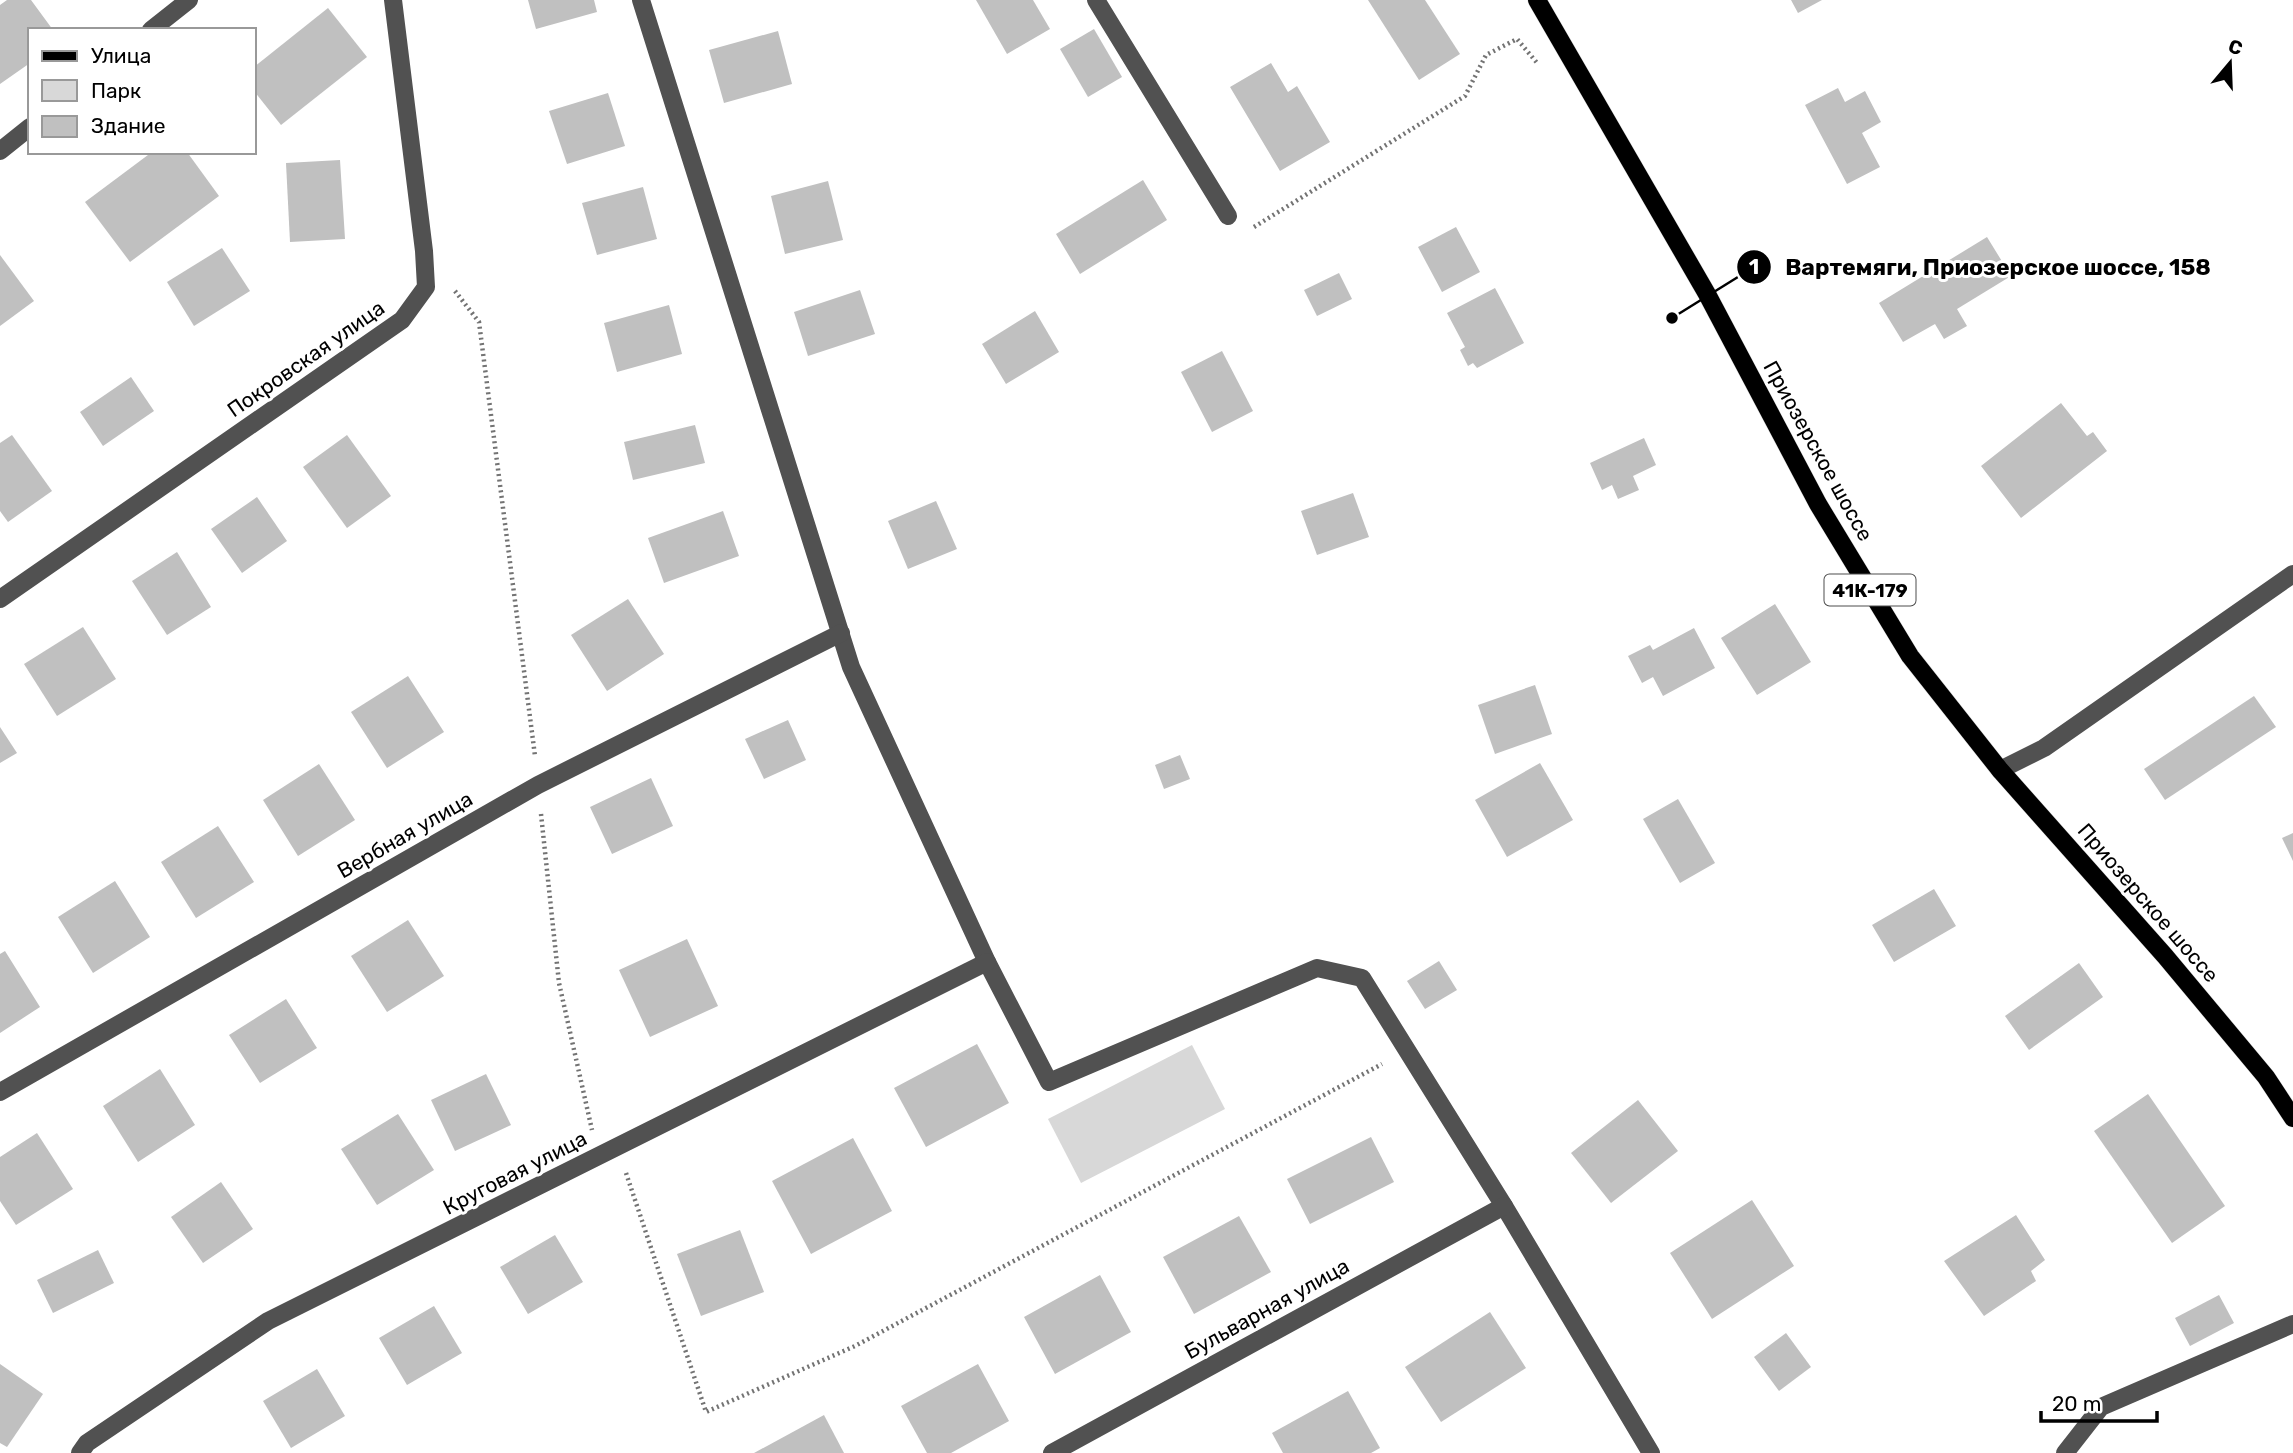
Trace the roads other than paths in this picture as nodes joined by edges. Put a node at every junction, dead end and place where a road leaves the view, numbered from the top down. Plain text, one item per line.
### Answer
1 (189, 0) edge
2 (393, 0) edge
3 (641, 0) edge
4 (1096, 0) edge
5 (1537, 0) edge
6 (154, 28) edge
7 (28, 129) edge
8 (0, 150) edge
9 (1228, 216) road end
10 (2293, 574) edge
11 (0, 599) edge
12 (841, 633) junction
13 (2000, 770) junction
14 (987, 962) junction
15 (0, 1092) edge
16 (2293, 1118) edge
17 (1504, 1206) junction
18 (2293, 1324) edge
19 (80, 1453) edge
20 (1052, 1453) edge
21 (1651, 1453) edge
22 (2065, 1453) edge

1 - 6 street
2 - 11 street, Покровская улица
3 - 12 street
4 - 9 street
5 - 13 main road, Приозерское шоссе / 41К-179
7 - 8 street
10 - 13 street
12 - 14 street
12 - 15 street, Вербная улица
13 - 16 main road, Приозерское шоссе / 41К-179
14 - 17 street
14 - 19 street, Круговая улица
17 - 20 street, Бульварная улица
17 - 21 street
18 - 22 street

